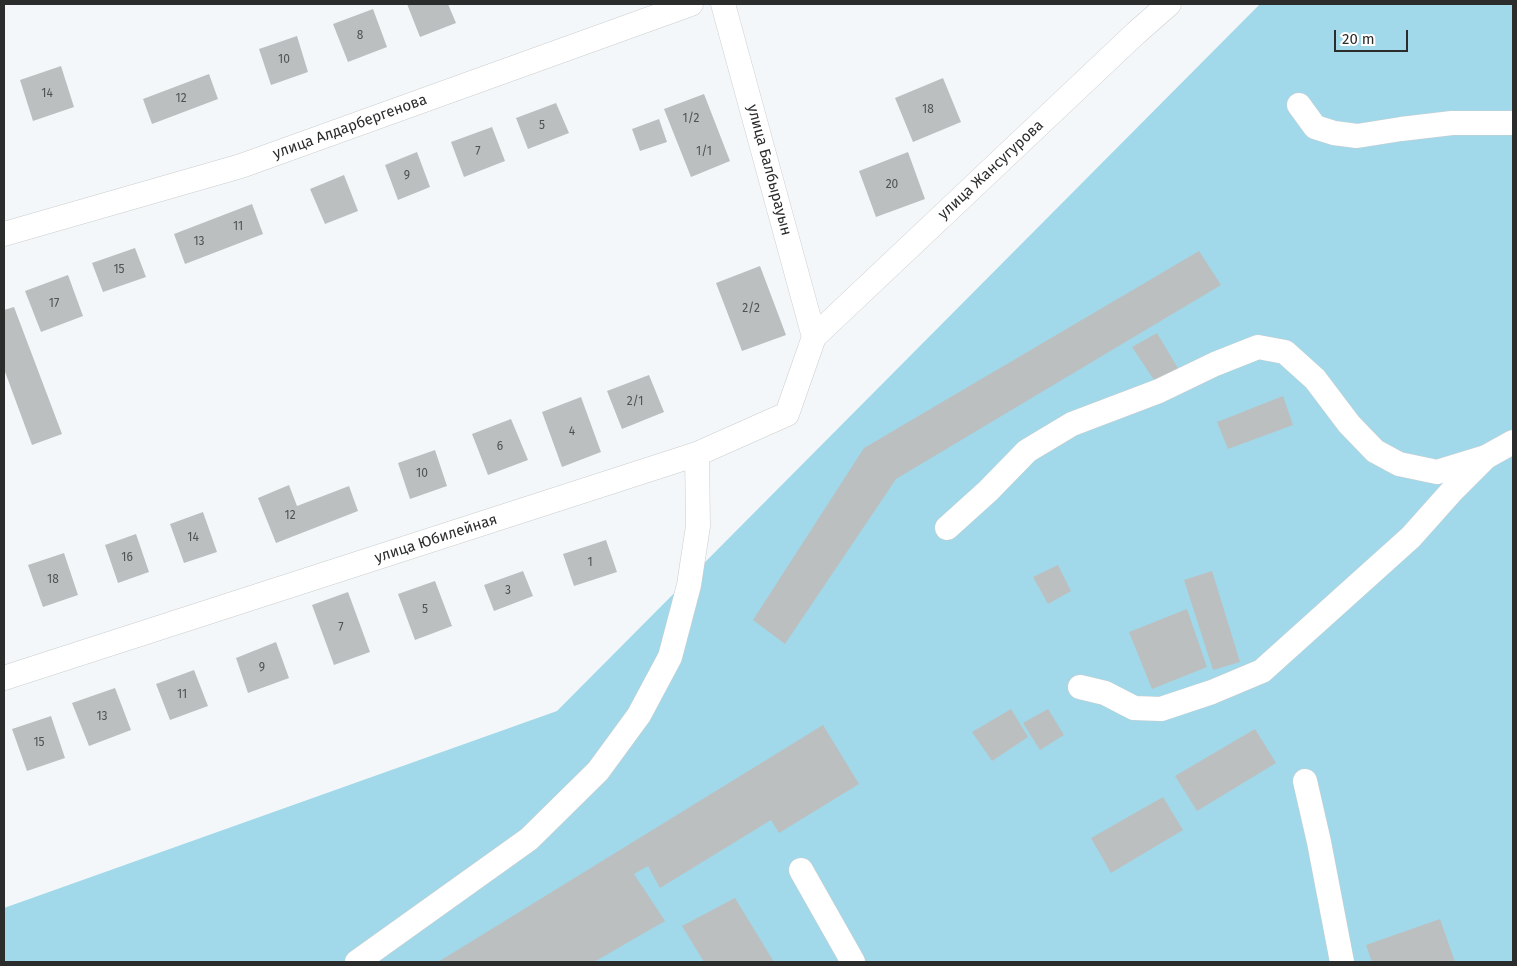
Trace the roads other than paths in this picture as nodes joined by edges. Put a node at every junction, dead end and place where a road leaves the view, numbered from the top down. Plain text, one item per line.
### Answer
1 (691, 4) edge
2 (723, 4) edge
3 (1169, 4) edge
4 (1299, 105) dead end
5 (1513, 123) edge
6 (4, 234) edge
7 (814, 337) junction
8 (1513, 442) edge
9 (697, 454) junction
10 (1486, 457) junction
11 (947, 528) dead end
12 (4, 678) edge
13 (1080, 687) dead end
14 (1305, 781) dead end
15 (801, 870) dead end
16 (357, 962) edge
17 (852, 962) edge
18 (1342, 962) edge

1 - 6 street, улица Алдарбергенова
2 - 7 street, улица Балбырауын
3 - 7 street, улица Жансугурова
4 - 5 street
7 - 9 street, улица Юбилейная
8 - 10 street
9 - 12 street, улица Юбилейная
9 - 16 street
10 - 11 street
10 - 13 street
14 - 18 street
15 - 17 street

